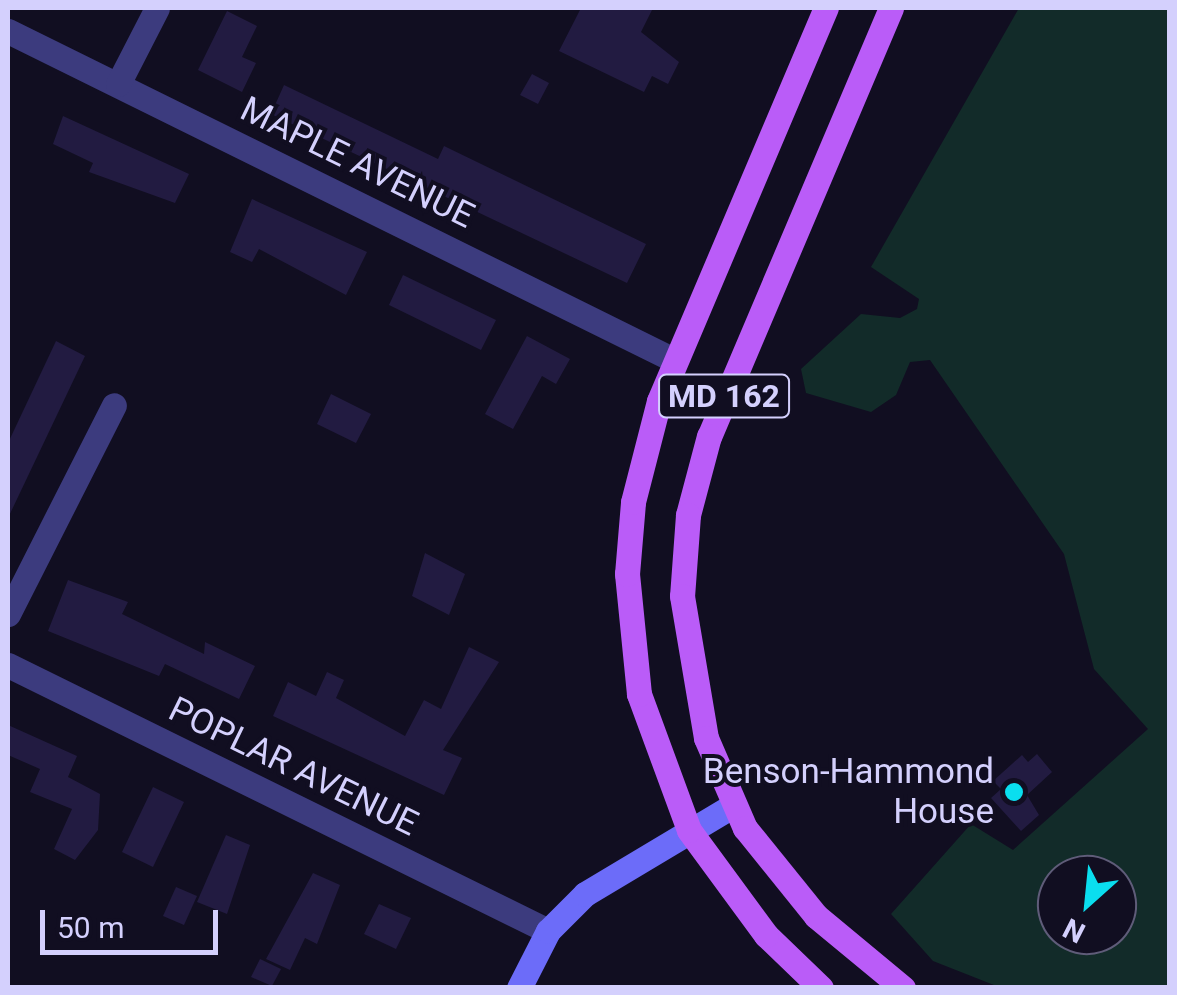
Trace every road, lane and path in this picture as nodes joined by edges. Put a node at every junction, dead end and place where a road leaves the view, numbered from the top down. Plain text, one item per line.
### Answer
1 (156, 8) edge
2 (826, 8) edge
3 (891, 8) edge
4 (8, 31) edge
5 (118, 84) junction
6 (674, 360) junction
7 (114, 405) dead end
8 (8, 614) edge
9 (8, 666) edge
10 (732, 806) junction
11 (689, 830) junction
12 (548, 931) junction
13 (519, 988) edge
14 (822, 988) edge
15 (902, 988) edge

1 - 5 street
2 - 6 main road, MD 162
3 - 10 main road, MD 162
4 - 5 street, MAPLE AVENUE
5 - 6 street, MAPLE AVENUE
6 - 11 main road, MD 162
7 - 8 street
9 - 12 street, POPLAR AVENUE
10 - 11 main road
10 - 15 main road, MD 162
11 - 12 main road
11 - 14 main road, MD 162
12 - 13 main road

